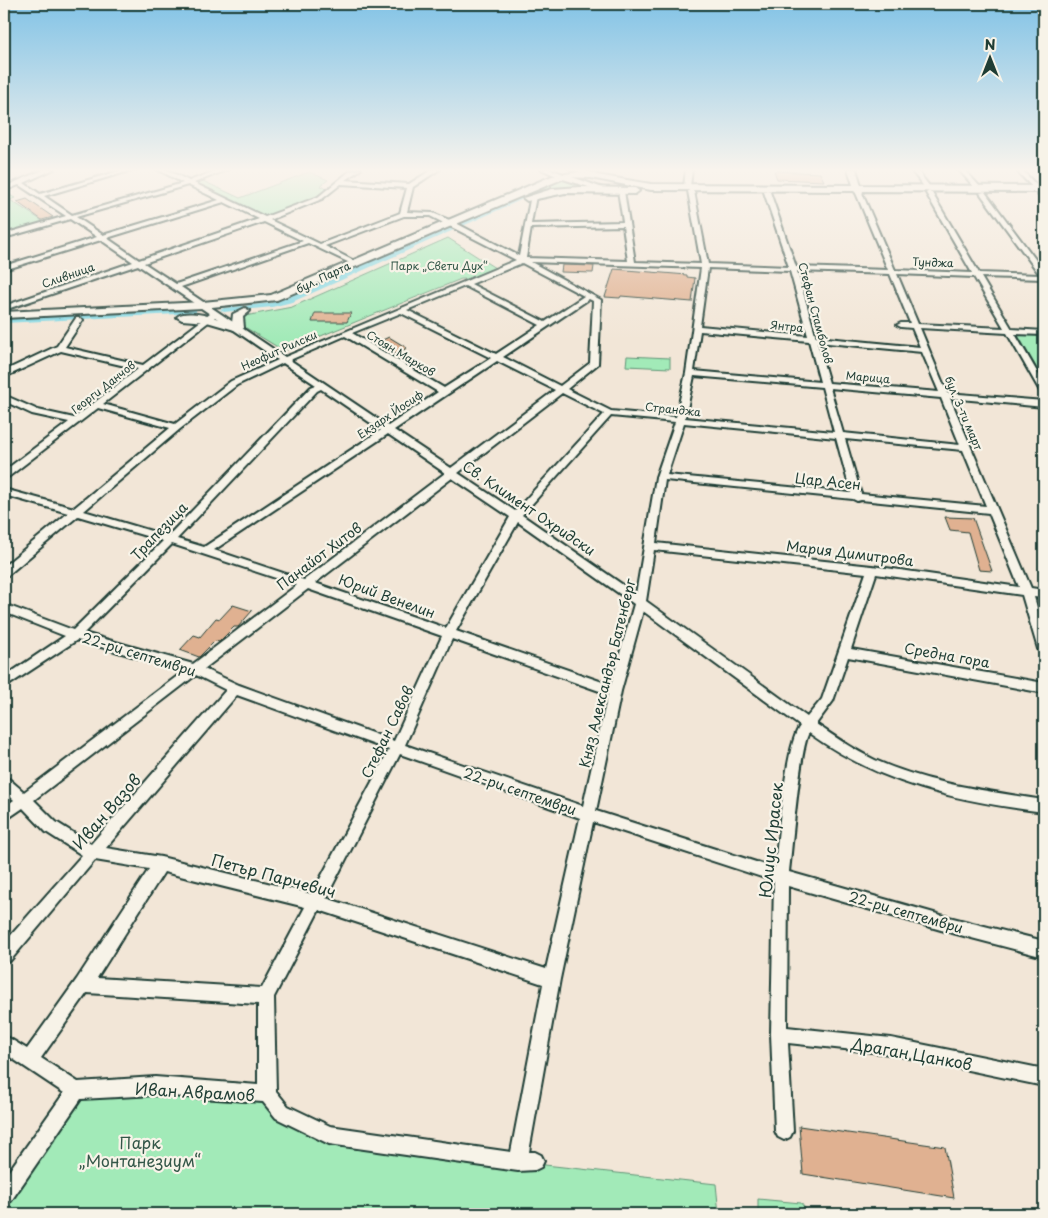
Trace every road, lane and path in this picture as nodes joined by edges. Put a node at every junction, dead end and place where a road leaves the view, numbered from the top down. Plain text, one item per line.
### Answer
1 (39, 226) edge
2 (83, 226) edge
3 (141, 226) edge
4 (247, 226) edge
5 (277, 226) edge
6 (372, 226) edge
7 (454, 226) edge
8 (454, 226) edge
9 (458, 226) edge
10 (528, 226) joint
11 (536, 226) edge
12 (626, 226) edge
13 (697, 226) edge
14 (778, 226) edge
15 (873, 226) edge
16 (948, 226) edge
17 (1007, 226) edge
18 (4, 236) edge
19 (102, 238) junction
20 (308, 241) junction
21 (320, 246) junction
22 (522, 260) junction
23 (137, 262) junction
24 (354, 263) junction
25 (632, 264) junction
26 (705, 266) junction
27 (4, 268) edge
28 (793, 269) junction
29 (893, 272) junction
30 (977, 275) junction
31 (1044, 276) edge
32 (464, 283) junction
33 (175, 287) junction
34 (320, 290) dead end
35 (589, 296) junction
36 (295, 300) dead end
37 (203, 305) junction
38 (4, 308) edge
39 (401, 310) junction
40 (245, 311) junction
41 (4, 315) edge
42 (212, 316) junction
43 (182, 317) joint
44 (79, 320) junction
45 (4, 324) edge
46 (545, 325) junction
47 (902, 325) dead end
48 (915, 326) junction
49 (238, 328) junction
50 (695, 328) junction
51 (1011, 331) junction
52 (346, 332) junction
53 (1044, 333) edge
54 (812, 340) junction
55 (60, 348) junction
56 (926, 350) junction
57 (496, 357) junction
58 (283, 359) junction
59 (145, 368) junction
60 (690, 373) junction
61 (4, 374) edge
62 (323, 385) junction
63 (824, 385) junction
64 (562, 390) junction
65 (1044, 391) edge
66 (444, 392) junction
67 (945, 395) junction
68 (4, 398) edge
69 (1044, 404) edge
70 (97, 405) junction
71 (609, 413) junction
72 (77, 421) junction
73 (680, 421) junction
74 (177, 427) junction
75 (389, 428) junction
76 (839, 435) junction
77 (967, 448) junction
78 (452, 474) junction
79 (4, 476) edge
80 (661, 476) junction
81 (4, 492) edge
82 (857, 498) junction
83 (993, 510) junction
84 (78, 511) junction
85 (516, 516) junction
86 (169, 541) junction
87 (651, 546) junction
88 (204, 552) junction
89 (872, 570) junction
90 (4, 572) edge
91 (308, 583) junction
92 (1027, 592) junction
93 (1044, 594) edge
94 (640, 602) junction
95 (4, 608) edge
96 (449, 634) junction
97 (76, 635) junction
98 (1044, 649) edge
99 (844, 652) junction
100 (194, 669) junction
101 (4, 683) edge
102 (1044, 688) edge
103 (235, 689) junction
104 (615, 691) junction
105 (807, 725) junction
106 (397, 748) junction
107 (4, 783) edge
108 (24, 800) junction
109 (1044, 806) edge
110 (4, 815) edge
111 (589, 816) junction
112 (92, 854) junction
113 (161, 864) junction
114 (780, 876) junction
115 (316, 902) junction
116 (1044, 949) edge
117 (4, 955) edge
118 (552, 979) junction
119 (83, 985) junction
120 (266, 996) junction
121 (779, 1034) junction
122 (4, 1043) edge
123 (30, 1059) junction
124 (1044, 1078) edge
125 (76, 1091) junction
126 (267, 1094) junction
127 (784, 1131) dead end
128 (527, 1162) joint
129 (4, 1194) edge

1 - 18 street
2 - 19 street
3 - 19 street
4 - 23 street, Сливница
5 - 20 street
6 - 21 street
7 - 24 main road, бул. Парта
8 - 34 main road, бул. Парта
9 - 22 street
10 - 11 street
10 - 22 street
12 - 25 street
13 - 26 street, Княз Александър Батенберг
14 - 28 street, Стефан Стамболов
15 - 29 street, бул. 3-ти март
16 - 30 street
17 - 31 street
19 - 23 street
19 - 27 street
20 - 21 street
20 - 33 street
21 - 24 street
22 - 25 street, Тунджа
22 - 32 street, Неофит Рилски
22 - 35 street
23 - 33 street
23 - 38 street, Сливница
24 - 37 main road, бул. Парта
25 - 26 street, Тунджа
26 - 28 street, Тунджа
26 - 50 street, Княз Александър Батенберг
28 - 29 street, Тунджа
28 - 54 street, Стефан Стамболов
29 - 30 street, Тунджа
29 - 48 street, бул. 3-ти март
30 - 31 street, Тунджа
30 - 51 street
32 - 39 street, Неофит Рилски
32 - 46 street
33 - 37 street
35 - 46 street, Екзарх Йосиф
35 - 64 street, Панайот Хитов
36 - 40 main road, бул. Парта
37 - 41 main road, бул. Парта
37 - 42 street
39 - 52 street, Неофит Рилски
39 - 57 street, Странджа
40 - 42 main road, бул. Парта
40 - 49 main road
42 - 43 main road
42 - 49 main road
42 - 59 street, Георги Данчов
43 - 44 main road
44 - 45 main road
44 - 55 street
46 - 57 street, Екзарх Йосиф
47 - 48 street
48 - 51 street
48 - 56 street, бул. 3-ти март
49 - 58 street, Св. Климент Охридски
50 - 54 street, Янтра
50 - 60 street, Княз Александър Батенберг
51 - 53 street
51 - 65 street
52 - 58 street, Неофит Рилски
52 - 66 street, Стоян Марков
54 - 56 street, Янтра
54 - 63 street, Стефан Стамболов
55 - 59 street
55 - 61 street
56 - 67 street, бул. 3-ти март
57 - 64 street, Странджа
57 - 66 street, Екзарх Йосиф
58 - 62 street, Св. Климент Охридски
58 - 74 street, Неофит Рилски
59 - 70 street, Георги Данчов
60 - 63 street, Марица
60 - 73 street, Княз Александър Батенберг
62 - 75 street, Св. Климент Охридски
62 - 86 street, Трапезица
63 - 67 street, Марица
63 - 76 street, Стефан Стамболов
64 - 71 street, Странджа
64 - 78 street, Панайот Хитов
66 - 75 street, Екзарх Йосиф
67 - 69 street, Марица
67 - 77 street, бул. 3-ти март
68 - 72 street
70 - 72 street, Георги Данчов
70 - 74 street
71 - 73 street, Странджа
71 - 85 street, Стефан Савов
72 - 79 street, Георги Данчов
73 - 76 street, Странджа
73 - 80 street, Княз Александър Батенберг
74 - 84 street, Неофит Рилски
75 - 78 street, Св. Климент Охридски
75 - 88 street, Екзарх Йосиф
76 - 77 street, Странджа
76 - 82 street, Стефан Стамболов
77 - 83 street, бул. 3-ти март
78 - 85 street, Св. Климент Охридски
78 - 91 street, Панайот Хитов
80 - 82 street, Цар Асен
80 - 87 street, Княз Александър Батенберг
81 - 84 street, Юрий Венелин
82 - 83 street, Цар Асен
83 - 92 street, бул. 3-ти март
84 - 86 street, Юрий Венелин
84 - 90 street, Неофит Рилски
85 - 94 street, Св. Климент Охридски
85 - 96 street, Стефан Савов
86 - 88 street, Юрий Венелин
86 - 97 street, Трапезица
87 - 89 street, Мария Димитрова
87 - 94 street, Княз Александър Батенберг
88 - 91 street, Юрий Венелин
89 - 92 street, Мария Димитрова
89 - 99 street, Юлиус Ирасек
91 - 96 street, Юрий Венелин
91 - 100 street, Панайот Хитов
92 - 93 street, Мария Димитрова
92 - 98 street, бул. 3-ти март
94 - 104 street, Княз Александър Батенберг
94 - 105 street, Св. Климент Охридски
95 - 97 street, 22-ри септември
96 - 104 street, Юрий Венелин
96 - 106 street, Стефан Савов
97 - 100 street, 22-ри септември
97 - 101 street, Трапезица
99 - 102 street, Средна гора
99 - 105 street, Юлиус Ирасек
100 - 103 street, 22-ри септември
100 - 108 street, Панайот Хитов
103 - 106 street, 22-ри септември
103 - 112 street, Иван Вазов
104 - 111 street, Княз Александър Батенберг
105 - 109 street, Св. Климент Охридски
105 - 114 street, Юлиус Ирасек
106 - 111 street, 22-ри септември
106 - 115 street, Стефан Савов
107 - 108 street, Петър Парчевич
108 - 110 street, Панайот Хитов
108 - 112 street, Петър Парчевич
111 - 114 street, 22-ри септември
111 - 118 street, Княз Александър Батенберг
112 - 113 street, Петър Парчевич
112 - 117 street, Иван Вазов
113 - 115 street, Петър Парчевич
113 - 119 street
114 - 116 street, 22-ри септември
114 - 121 street, Юлиус Ирасек
115 - 118 street, Петър Парчевич
115 - 120 street, Стефан Савов
118 - 128 street, Княз Александър Батенберг
119 - 120 street
119 - 123 street
120 - 126 street, Стефан Савов
121 - 124 street, Драган Цанков
121 - 127 street, Юлиус Ирасек
122 - 123 street
123 - 125 street
125 - 126 street, Иван Аврамов
125 - 129 street
126 - 128 street, Иван Аврамов

